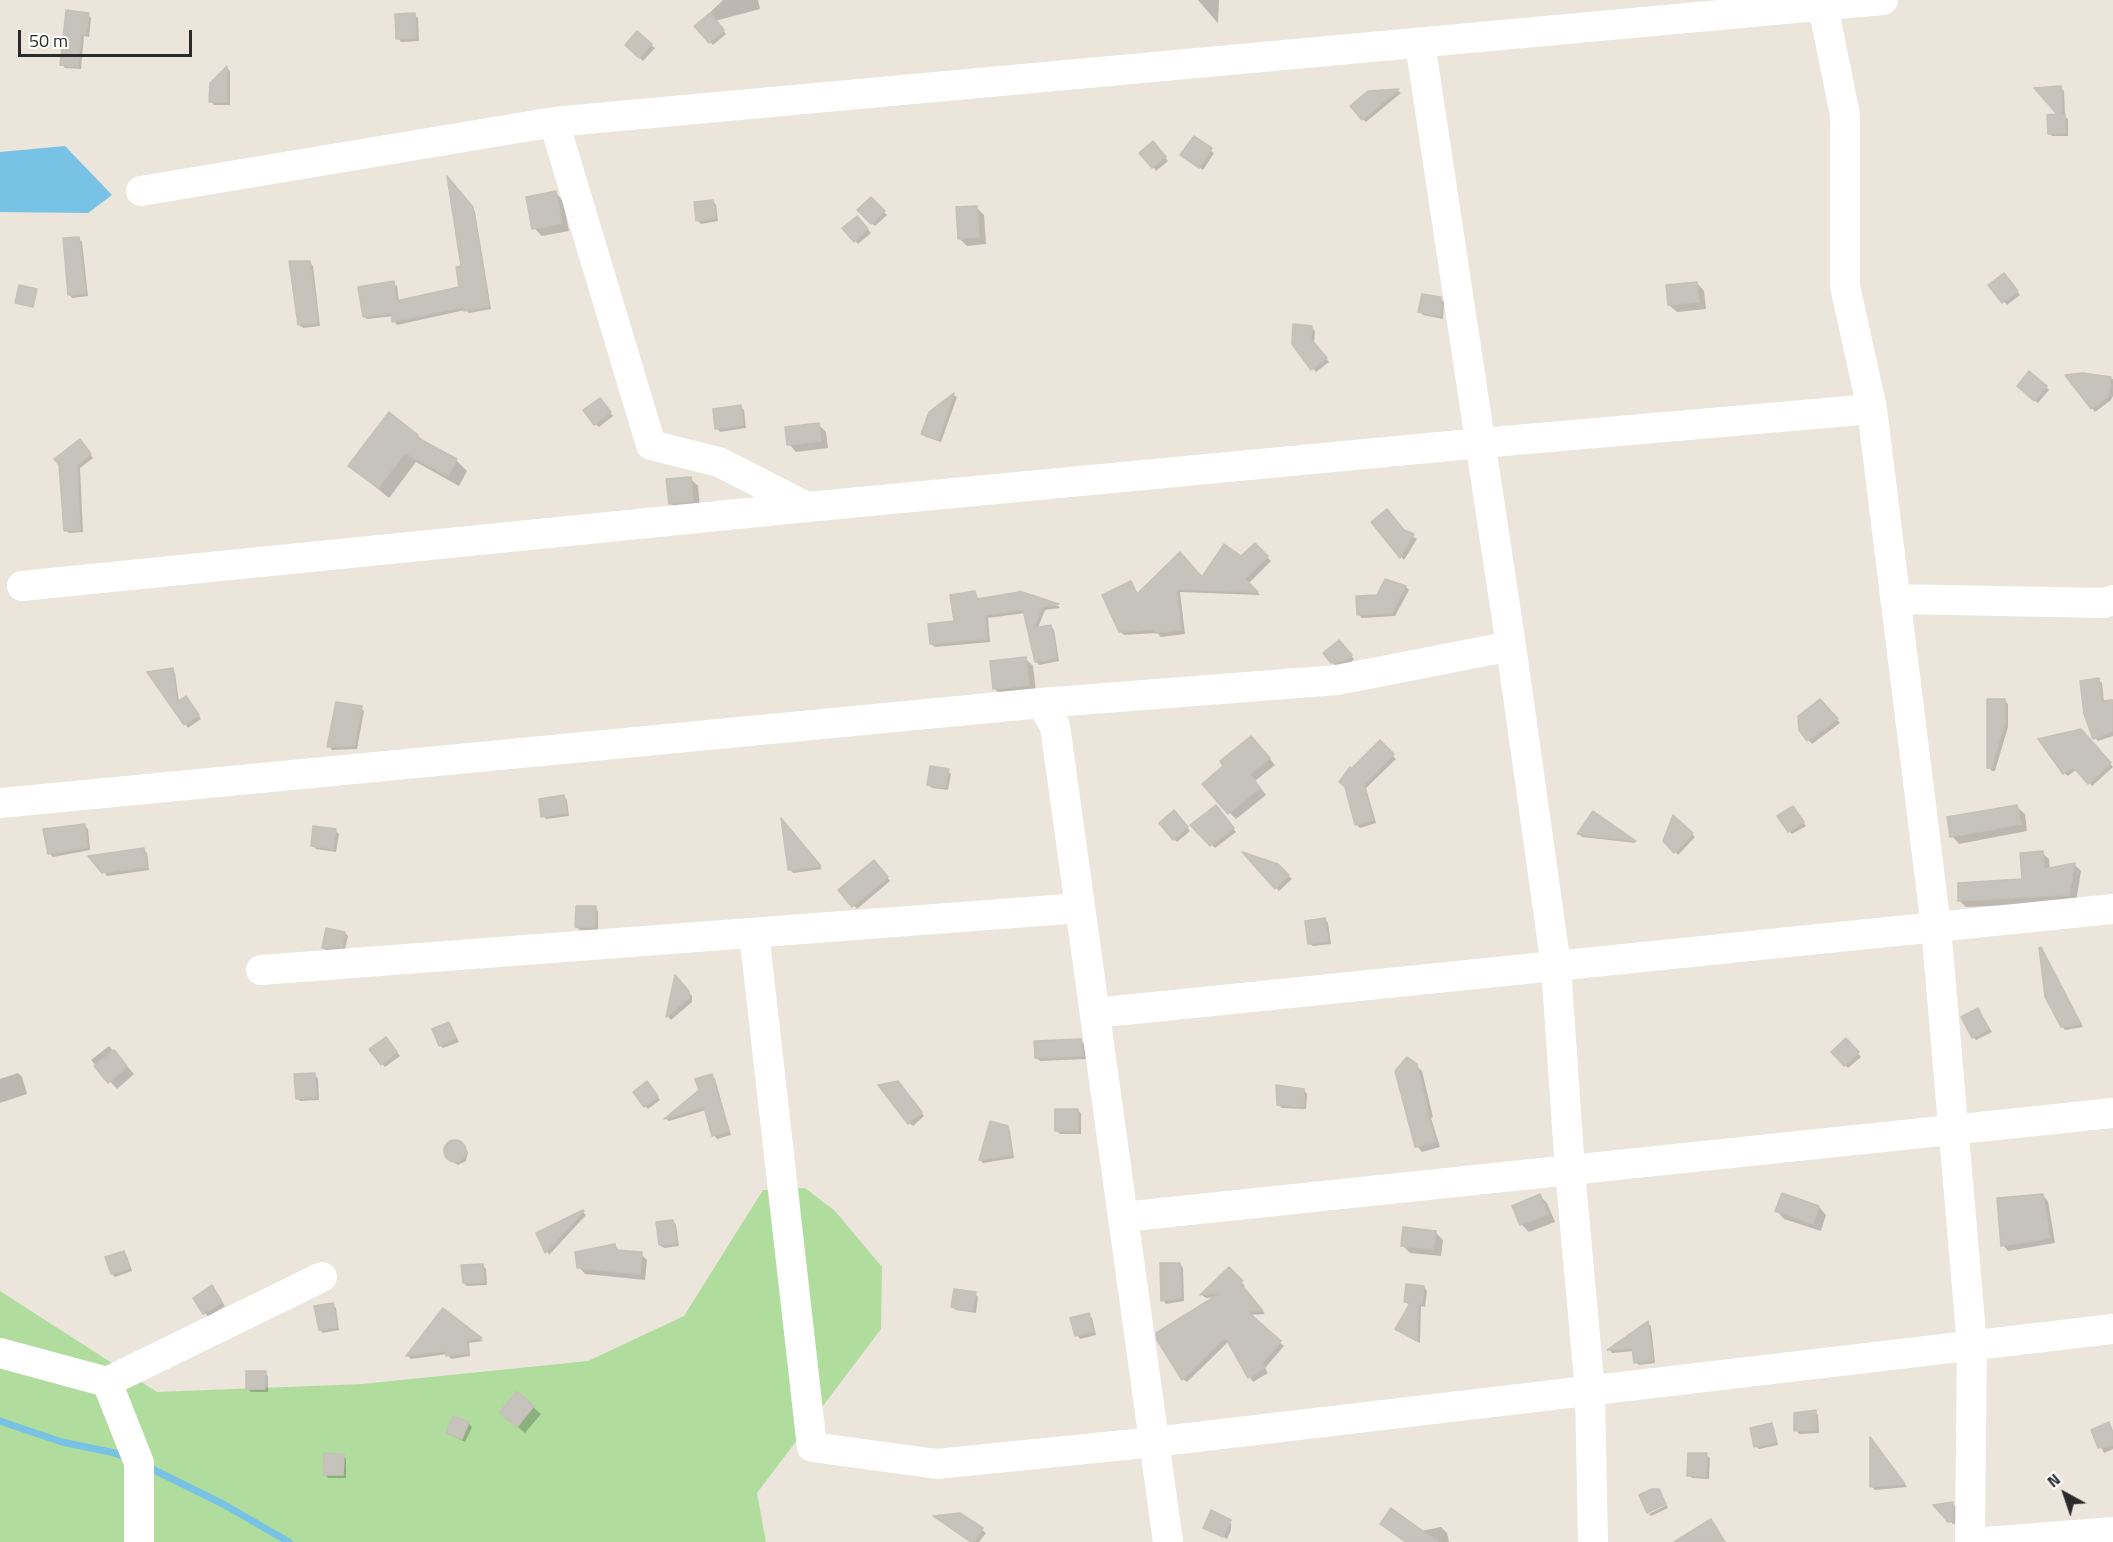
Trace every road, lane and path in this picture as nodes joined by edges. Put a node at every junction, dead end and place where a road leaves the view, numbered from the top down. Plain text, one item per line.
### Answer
1 (1883, 0) edge
2 (1823, 6) junction
3 (1420, 43) junction
4 (554, 122) junction
5 (141, 191) dead end
6 (1872, 409) junction
7 (1481, 443) junction
8 (807, 507) junction
9 (22, 586) dead end
10 (1895, 599) junction
11 (2113, 600) edge
12 (1511, 646) junction
13 (1041, 703) junction
14 (0, 803) edge
15 (1080, 908) junction
16 (2113, 909) edge
17 (1936, 927) junction
18 (754, 933) junction
19 (1556, 966) junction
20 (261, 970) dead end
21 (1095, 1013) junction
22 (2113, 1113) edge
23 (1955, 1130) junction
24 (1570, 1171) junction
25 (1123, 1217) junction
26 (322, 1277) dead end
27 (2113, 1329) edge
28 (1972, 1345) junction
29 (0, 1353) edge
30 (107, 1382) junction
31 (1590, 1391) junction
32 (1154, 1442) junction
33 (2113, 1532) edge
34 (140, 1542) edge
35 (1168, 1542) edge
36 (1593, 1542) edge
37 (1970, 1542) edge
38 (1986, 1542) edge

1 - 2 street
2 - 3 street
2 - 6 street
3 - 4 street
3 - 7 street
4 - 5 street
4 - 8 street
6 - 7 street
6 - 10 street
7 - 8 street
7 - 12 street
8 - 9 street
10 - 11 street
10 - 17 street
12 - 13 street
12 - 19 street
13 - 14 street
13 - 15 street
15 - 18 street
15 - 21 street
16 - 17 street
17 - 19 street
17 - 23 street
18 - 20 street
18 - 32 street
19 - 21 street
19 - 24 street
21 - 25 street
22 - 23 street
23 - 24 street
23 - 28 street
24 - 25 street
24 - 31 street
25 - 32 street
26 - 30 street
27 - 28 street
28 - 31 street
28 - 37 street
29 - 30 street
30 - 34 street
31 - 32 street
31 - 36 street
32 - 35 street
33 - 38 street

